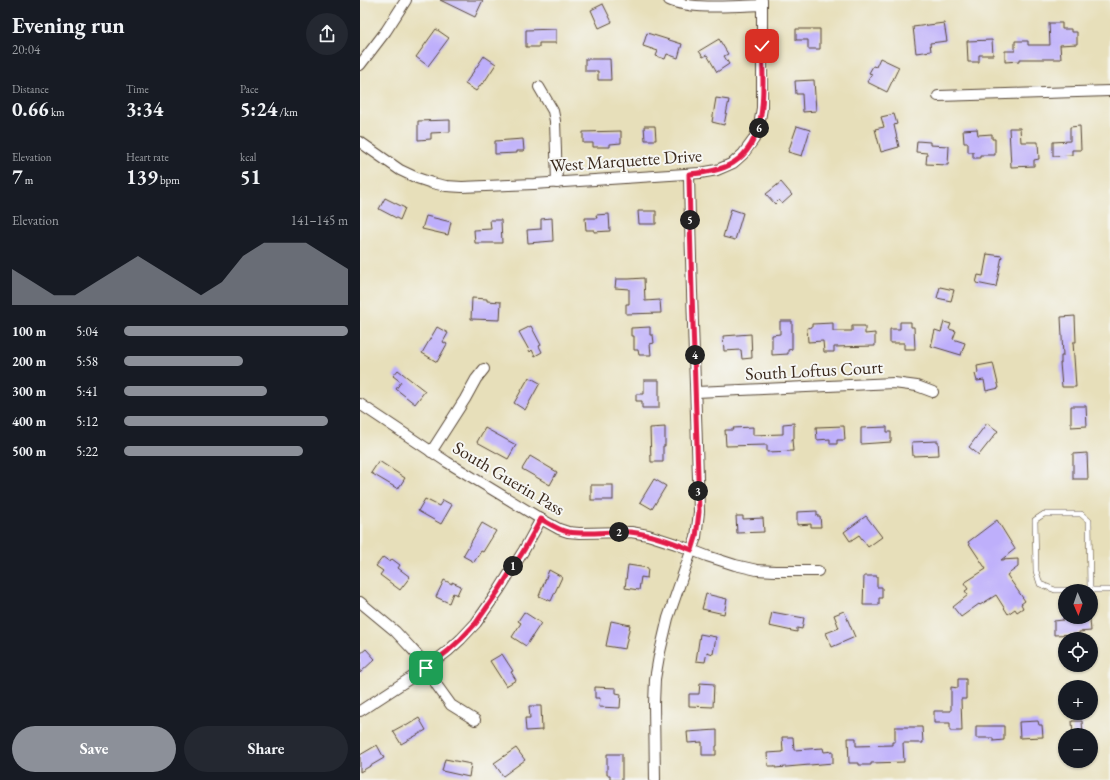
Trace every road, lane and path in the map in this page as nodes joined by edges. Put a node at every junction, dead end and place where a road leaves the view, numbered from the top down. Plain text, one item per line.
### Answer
1 (406, 0) edge
2 (669, 0) edge
3 (762, 3) edge
4 (360, 65) edge
5 (539, 87) dead end
6 (1110, 91) edge
7 (938, 96) dead end
8 (360, 142) edge
9 (689, 174) junction
10 (557, 183) junction
11 (484, 369) dead end
12 (696, 392) junction
13 (933, 392) dead end
14 (360, 404) edge
15 (432, 452) junction
16 (541, 519) junction
17 (692, 550) junction
18 (818, 571) dead end
19 (1090, 590) joint
20 (1098, 590) edge
21 (1110, 590) edge
22 (360, 602) edge
23 (426, 668) junction
24 (360, 712) edge
25 (475, 720) dead end
26 (655, 780) edge

1 - 4 street
2 - 3 street
3 - 9 street, West Marquette Drive
5 - 10 street
6 - 7 street
8 - 10 street, West Marquette Drive
9 - 10 street, West Marquette Drive
9 - 12 street
11 - 15 street
12 - 13 street, South Loftus Court
12 - 17 street
14 - 15 street, South Guerin Pass
15 - 16 street, South Guerin Pass
16 - 17 street, South Guerin Pass
16 - 23 street
17 - 18 street, South Guerin Pass
17 - 26 street
19 - 19 lane
20 - 21 lane
22 - 23 street
23 - 24 street
23 - 25 street

